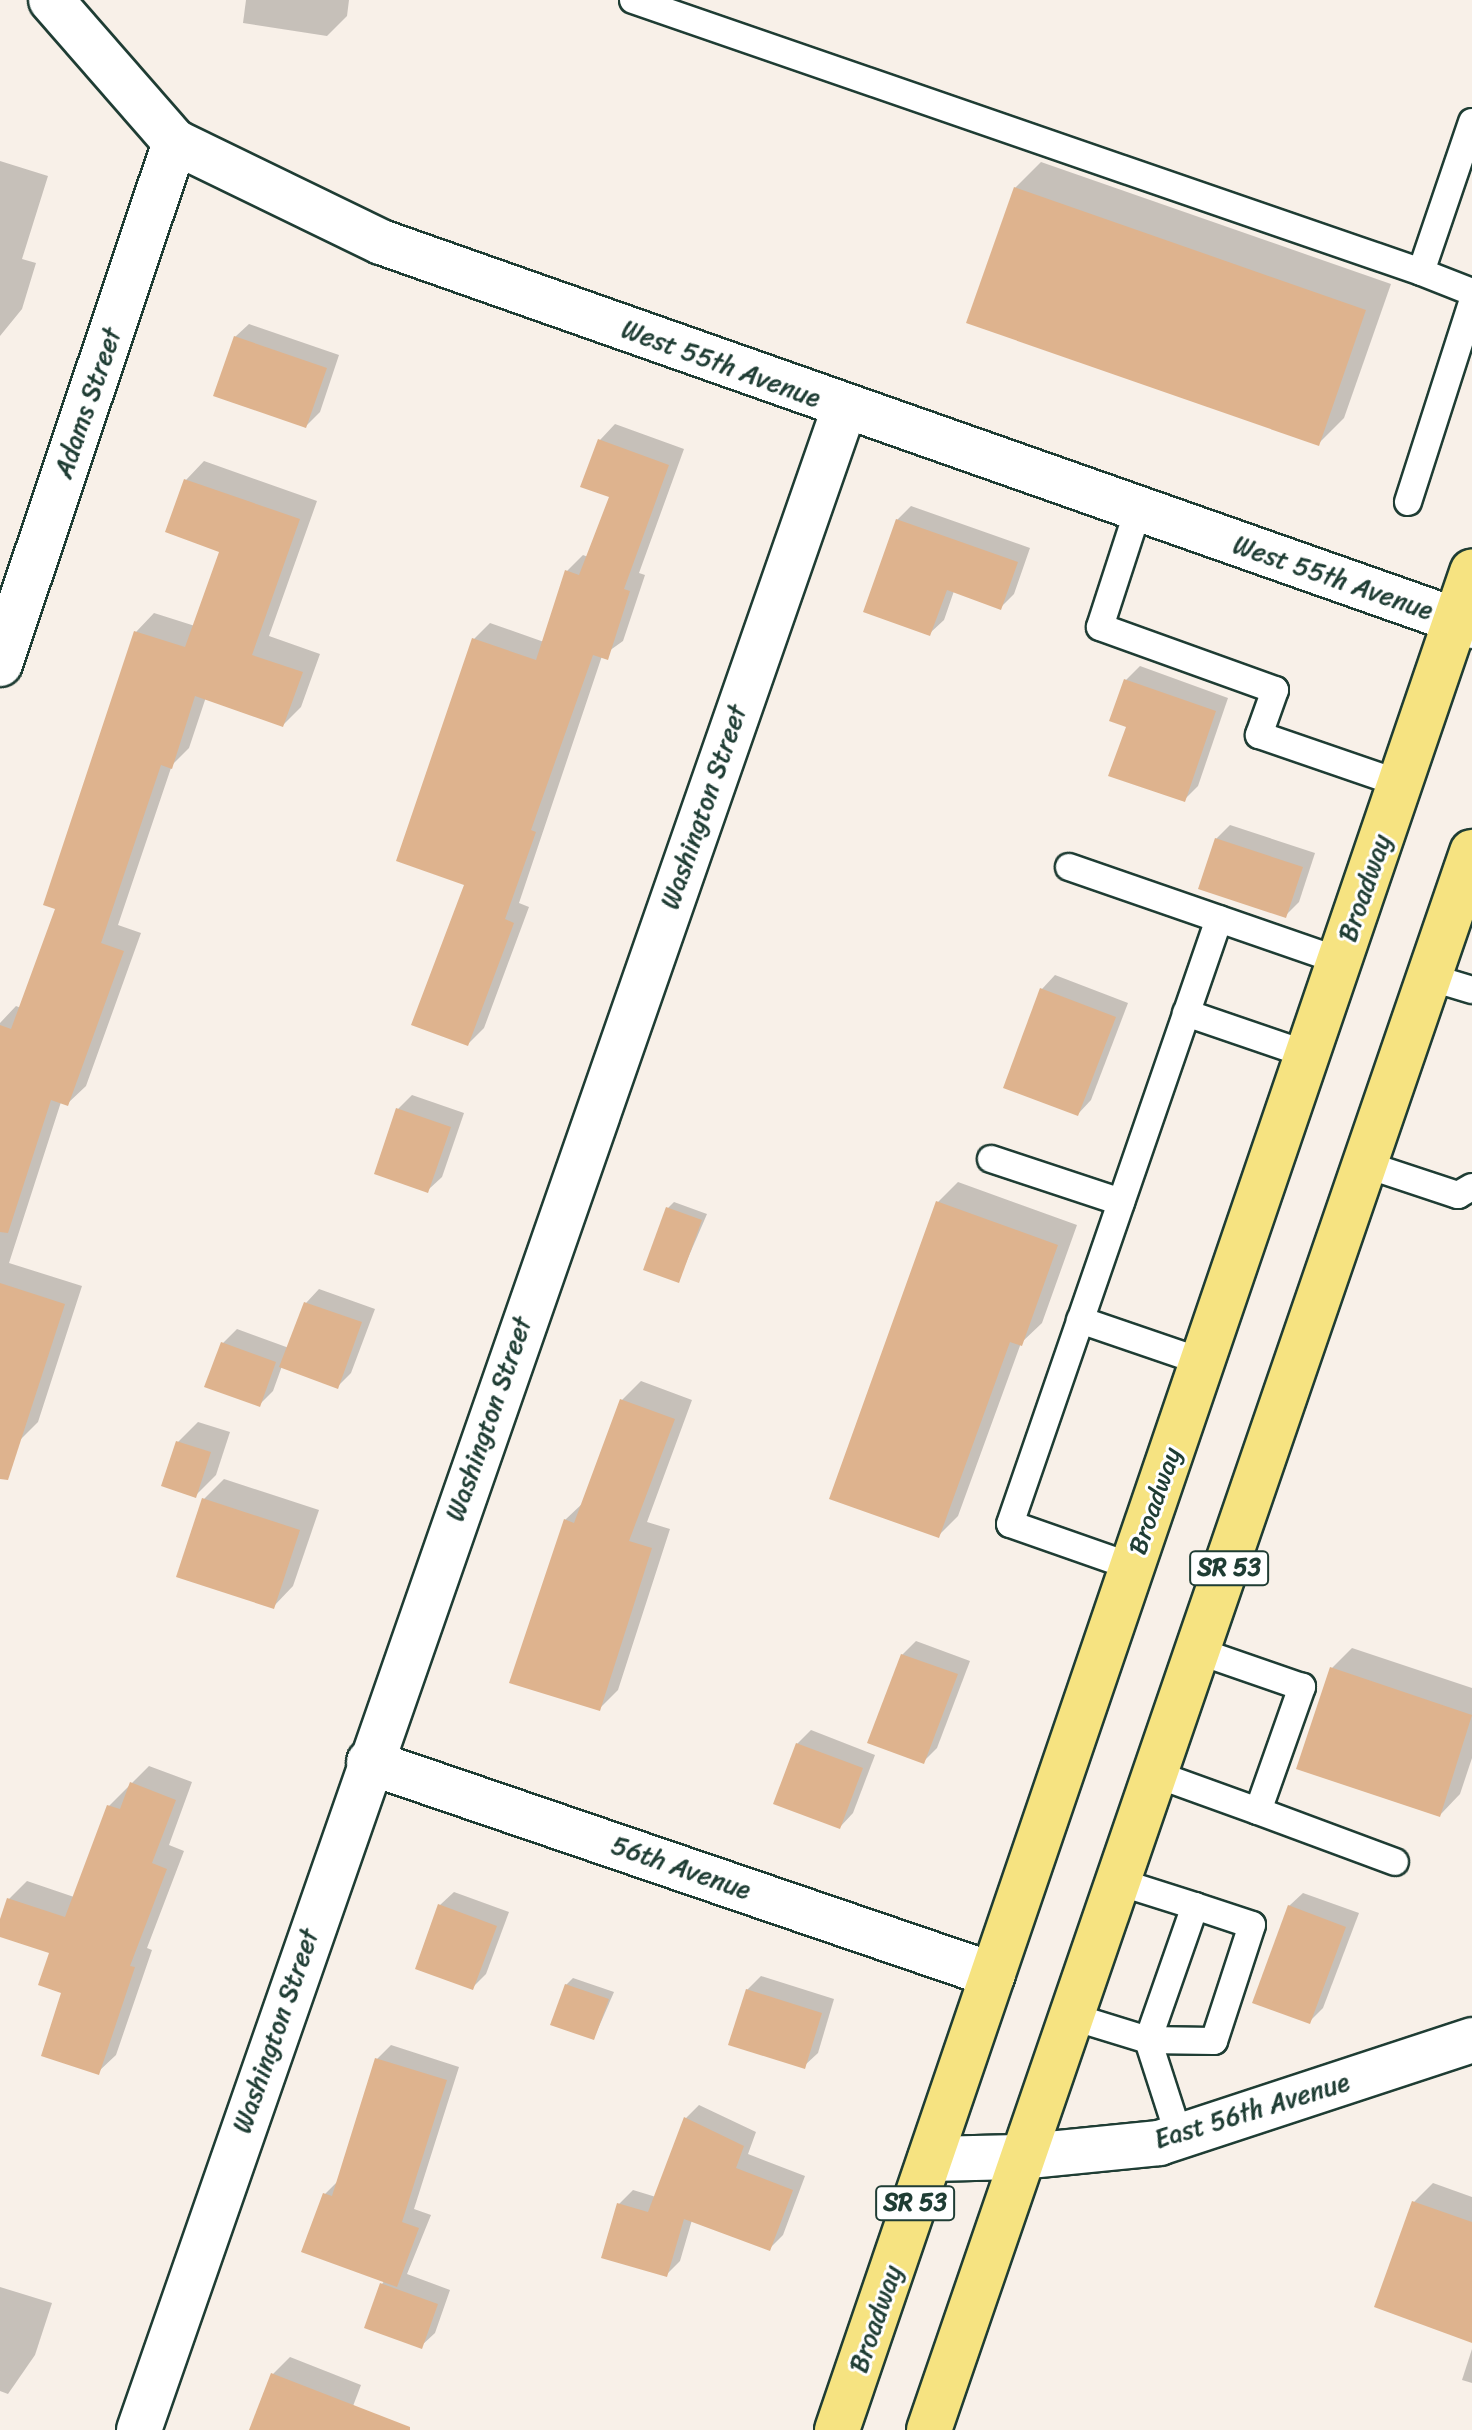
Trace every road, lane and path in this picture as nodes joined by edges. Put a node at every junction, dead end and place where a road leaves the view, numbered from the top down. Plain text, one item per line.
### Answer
1 (51, 0) edge
2 (633, 0) edge
3 (1472, 122) edge
4 (175, 142) junction
5 (1421, 272) junction
6 (1472, 292) edge
7 (1472, 303) edge
8 (844, 409) junction
9 (1408, 502) dead end
10 (1138, 510) junction
11 (1472, 572) edge
12 (1464, 623) edge
13 (0, 664) edge
14 (1401, 784) junction
15 (1472, 852) edge
16 (1069, 867) dead end
17 (1219, 919) junction
18 (1341, 961) junction
19 (1429, 977) junction
20 (1472, 990) edge
21 (1186, 1013) junction
22 (1309, 1055) junction
23 (991, 1159) dead end
24 (1364, 1164) junction
25 (1472, 1187) edge
26 (1121, 1202) junction
27 (1080, 1320) junction
28 (1203, 1362) junction
29 (1133, 1567) junction
30 (1201, 1652) junction
31 (369, 1762) junction
32 (1158, 1775) junction
33 (1258, 1811) junction
34 (1395, 1862) dead end
35 (1119, 1882) junction
36 (1195, 1906) junction
37 (993, 1975) junction
38 (1070, 2016) junction
39 (1148, 2040) junction
40 (1472, 2040) edge
41 (1179, 2136) junction
42 (1019, 2157) junction
43 (930, 2159) junction
44 (139, 2430) edge
45 (837, 2430) edge
46 (929, 2430) edge

1 - 4 street, West 55th Avenue
2 - 5 lane
3 - 5 lane
4 - 8 street, West 55th Avenue
4 - 13 street, Adams Street
5 - 6 lane
7 - 9 lane
8 - 10 street, West 55th Avenue
8 - 31 street, Washington Street
10 - 12 street, West 55th Avenue
10 - 14 lane
11 - 12 main road, Broadway / SR 53
12 - 14 main road, Broadway / SR 53
14 - 18 main road, Broadway / SR 53
15 - 19 main road, SR 53
16 - 17 lane
17 - 18 lane
17 - 21 lane
18 - 22 main road, Broadway / SR 53
19 - 20 lane
19 - 24 main road, SR 53
21 - 22 lane
21 - 26 lane
22 - 28 main road, Broadway / SR 53
23 - 26 lane
24 - 25 lane
24 - 30 main road, SR 53
26 - 27 lane
27 - 28 lane
27 - 29 lane
28 - 29 main road, Broadway / SR 53
29 - 37 main road, Broadway / SR 53
30 - 32 main road, SR 53
30 - 33 lane
31 - 37 street, 56th Avenue
31 - 44 street, Washington Street
32 - 33 lane
32 - 35 main road, SR 53
33 - 34 lane
35 - 36 lane
35 - 38 main road, SR 53
36 - 39 lane
36 - 39 lane
37 - 43 main road, Broadway / SR 53
38 - 39 lane
38 - 42 main road, SR 53
39 - 41 lane
40 - 41 street, East 56th Avenue
41 - 42 street, East 56th Avenue
42 - 43 street, East 56th Avenue
42 - 46 main road, SR 53
43 - 45 main road, Broadway / SR 53

